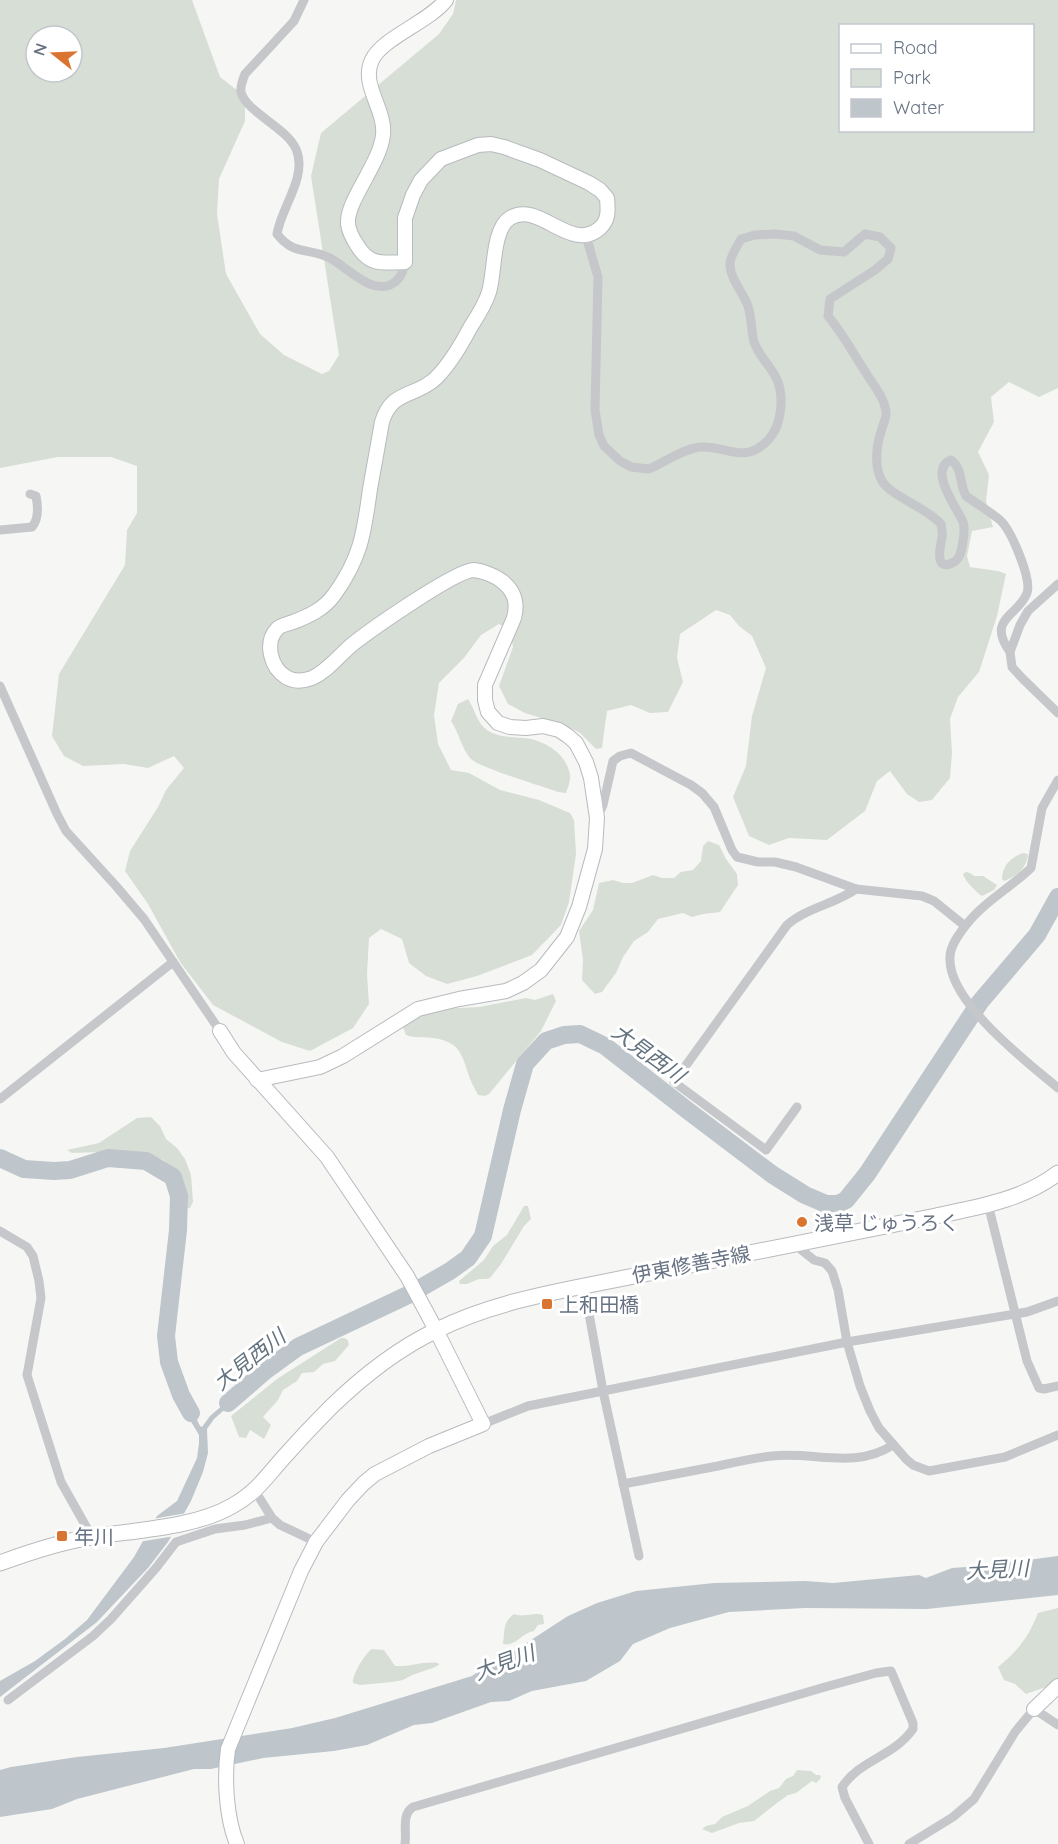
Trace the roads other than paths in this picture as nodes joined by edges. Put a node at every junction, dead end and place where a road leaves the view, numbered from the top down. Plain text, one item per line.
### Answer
1 (304, 0) edge
2 (446, 0) edge
3 (586, 236) junction
4 (405, 262) junction
5 (30, 494) dead end
6 (0, 530) edge
7 (1058, 584) edge
8 (1010, 652) junction
9 (0, 687) edge
10 (1058, 713) edge
11 (1058, 780) edge
12 (597, 818) junction
13 (856, 889) junction
14 (965, 926) junction
15 (172, 962) junction
16 (220, 1030) joint
17 (257, 1080) junction
18 (1058, 1088) edge
19 (0, 1099) edge
20 (797, 1107) dead end
21 (1058, 1173) edge
22 (988, 1204) junction
23 (0, 1231) edge
24 (794, 1244) junction
25 (584, 1286) junction
26 (1058, 1301) edge
27 (1016, 1314) junction
28 (436, 1330) junction
29 (847, 1342) junction
30 (1058, 1386) edge
31 (603, 1391) junction
32 (483, 1424) junction
33 (1058, 1435) edge
34 (893, 1445) junction
35 (623, 1484) junction
36 (255, 1491) junction
37 (272, 1518) junction
38 (92, 1537) junction
39 (316, 1542) junction
40 (639, 1556) dead end
41 (0, 1563) edge
42 (1058, 1686) edge
43 (8, 1700) dead end
44 (1034, 1709) junction
45 (1058, 1725) edge
46 (237, 1844) edge
47 (405, 1844) edge
48 (869, 1844) edge
49 (909, 1844) edge

1 - 4 street
2 - 4 street
3 - 4 street
3 - 8 street
3 - 12 street
5 - 6 street
7 - 8 street
8 - 10 street
9 - 15 street
11 - 14 street
12 - 13 street
12 - 17 street
13 - 14 street
13 - 20 street
14 - 18 street
15 - 16 street
15 - 19 street
16 - 17 street
17 - 28 street
21 - 22 main road, 伊東修善寺線
22 - 24 main road, 伊東修善寺線
22 - 27 street
23 - 38 street
24 - 25 main road, 伊東修善寺線
24 - 29 street
25 - 28 main road, 伊東修善寺線
25 - 31 street
26 - 27 street
27 - 29 street
27 - 30 street
28 - 32 street
28 - 36 main road, 伊東修善寺線
29 - 31 street
29 - 34 street
31 - 32 street
31 - 35 street
32 - 39 street
33 - 34 street
34 - 35 street
35 - 40 street
36 - 37 street
36 - 38 main road, 伊東修善寺線
37 - 39 street
37 - 43 street
38 - 41 main road, 伊東修善寺線
39 - 46 street
42 - 44 street
44 - 45 street
44 - 49 street
47 - 48 street

